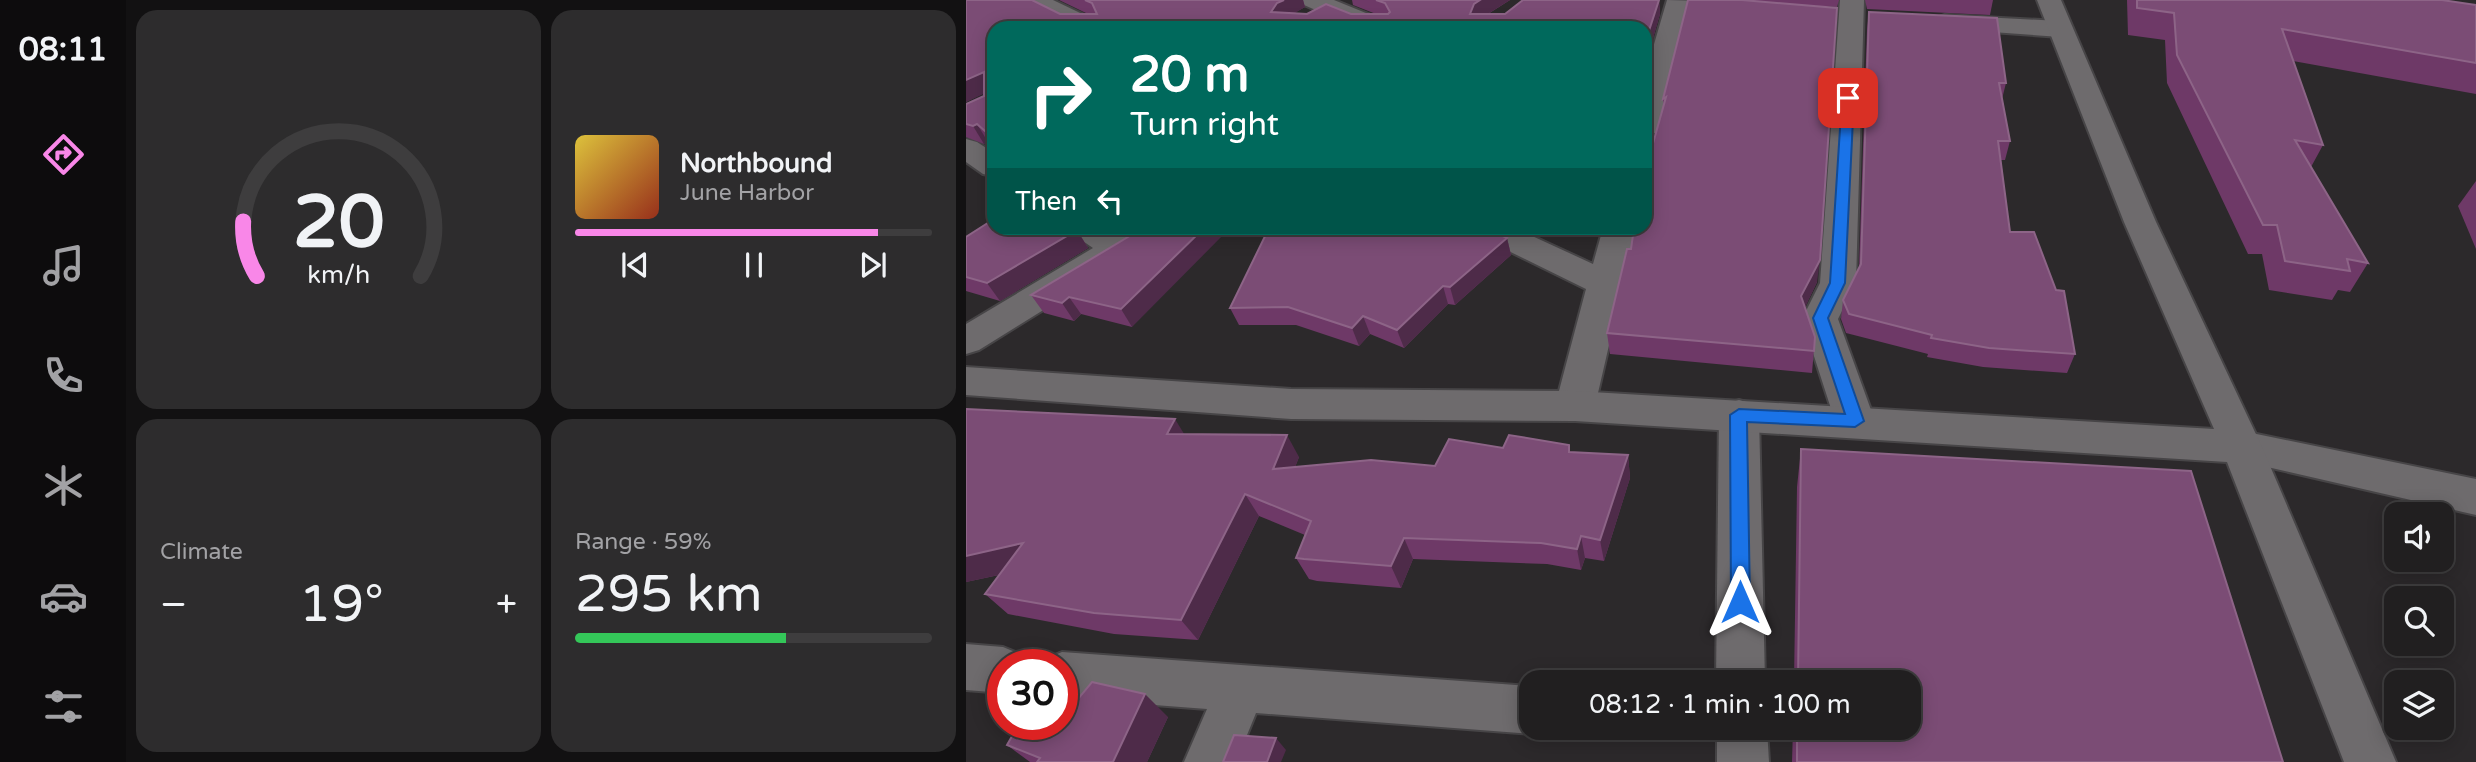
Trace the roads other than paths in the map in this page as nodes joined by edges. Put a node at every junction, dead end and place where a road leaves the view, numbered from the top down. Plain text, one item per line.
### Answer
1 (1033, 0) edge
2 (1678, 2) edge
3 (1322, 7) edge
4 (1758, 11) edge
5 (1852, 14) edge
6 (2055, 14) edge
7 (1076, 21) edge
8 (1360, 21) edge
9 (1921, 22) edge
10 (1652, 100) edge
11 (966, 148) edge
12 (987, 162) edge
13 (1097, 235) edge
14 (1140, 235) edge
15 (1503, 235) edge
16 (1617, 235) edge
17 (1118, 248) junction
18 (1604, 283) junction
19 (966, 341) edge
20 (966, 381) edge
21 (1575, 406) junction
22 (1739, 415) junction
23 (1855, 421) junction
24 (2242, 447) junction
25 (2476, 497) edge
26 (966, 667) edge
27 (987, 669) edge
28 (1741, 670) edge
29 (1078, 676) edge
30 (1241, 689) junction
31 (1519, 709) edge
32 (1742, 740) edge
33 (1210, 762) edge
34 (1743, 762) edge
35 (2371, 762) edge

1 - 7 street
2 - 4 street
2 - 10 street
3 - 8 street
5 - 23 street
6 - 9 street
6 - 24 street
11 - 12 street
13 - 17 street
14 - 17 street
15 - 18 street
16 - 18 street
17 - 19 street
18 - 21 street
20 - 21 street
21 - 22 street
22 - 23 street
22 - 28 street
23 - 24 street
24 - 25 street
24 - 35 street
26 - 27 street
29 - 30 street
30 - 31 street
30 - 33 street
32 - 34 street

